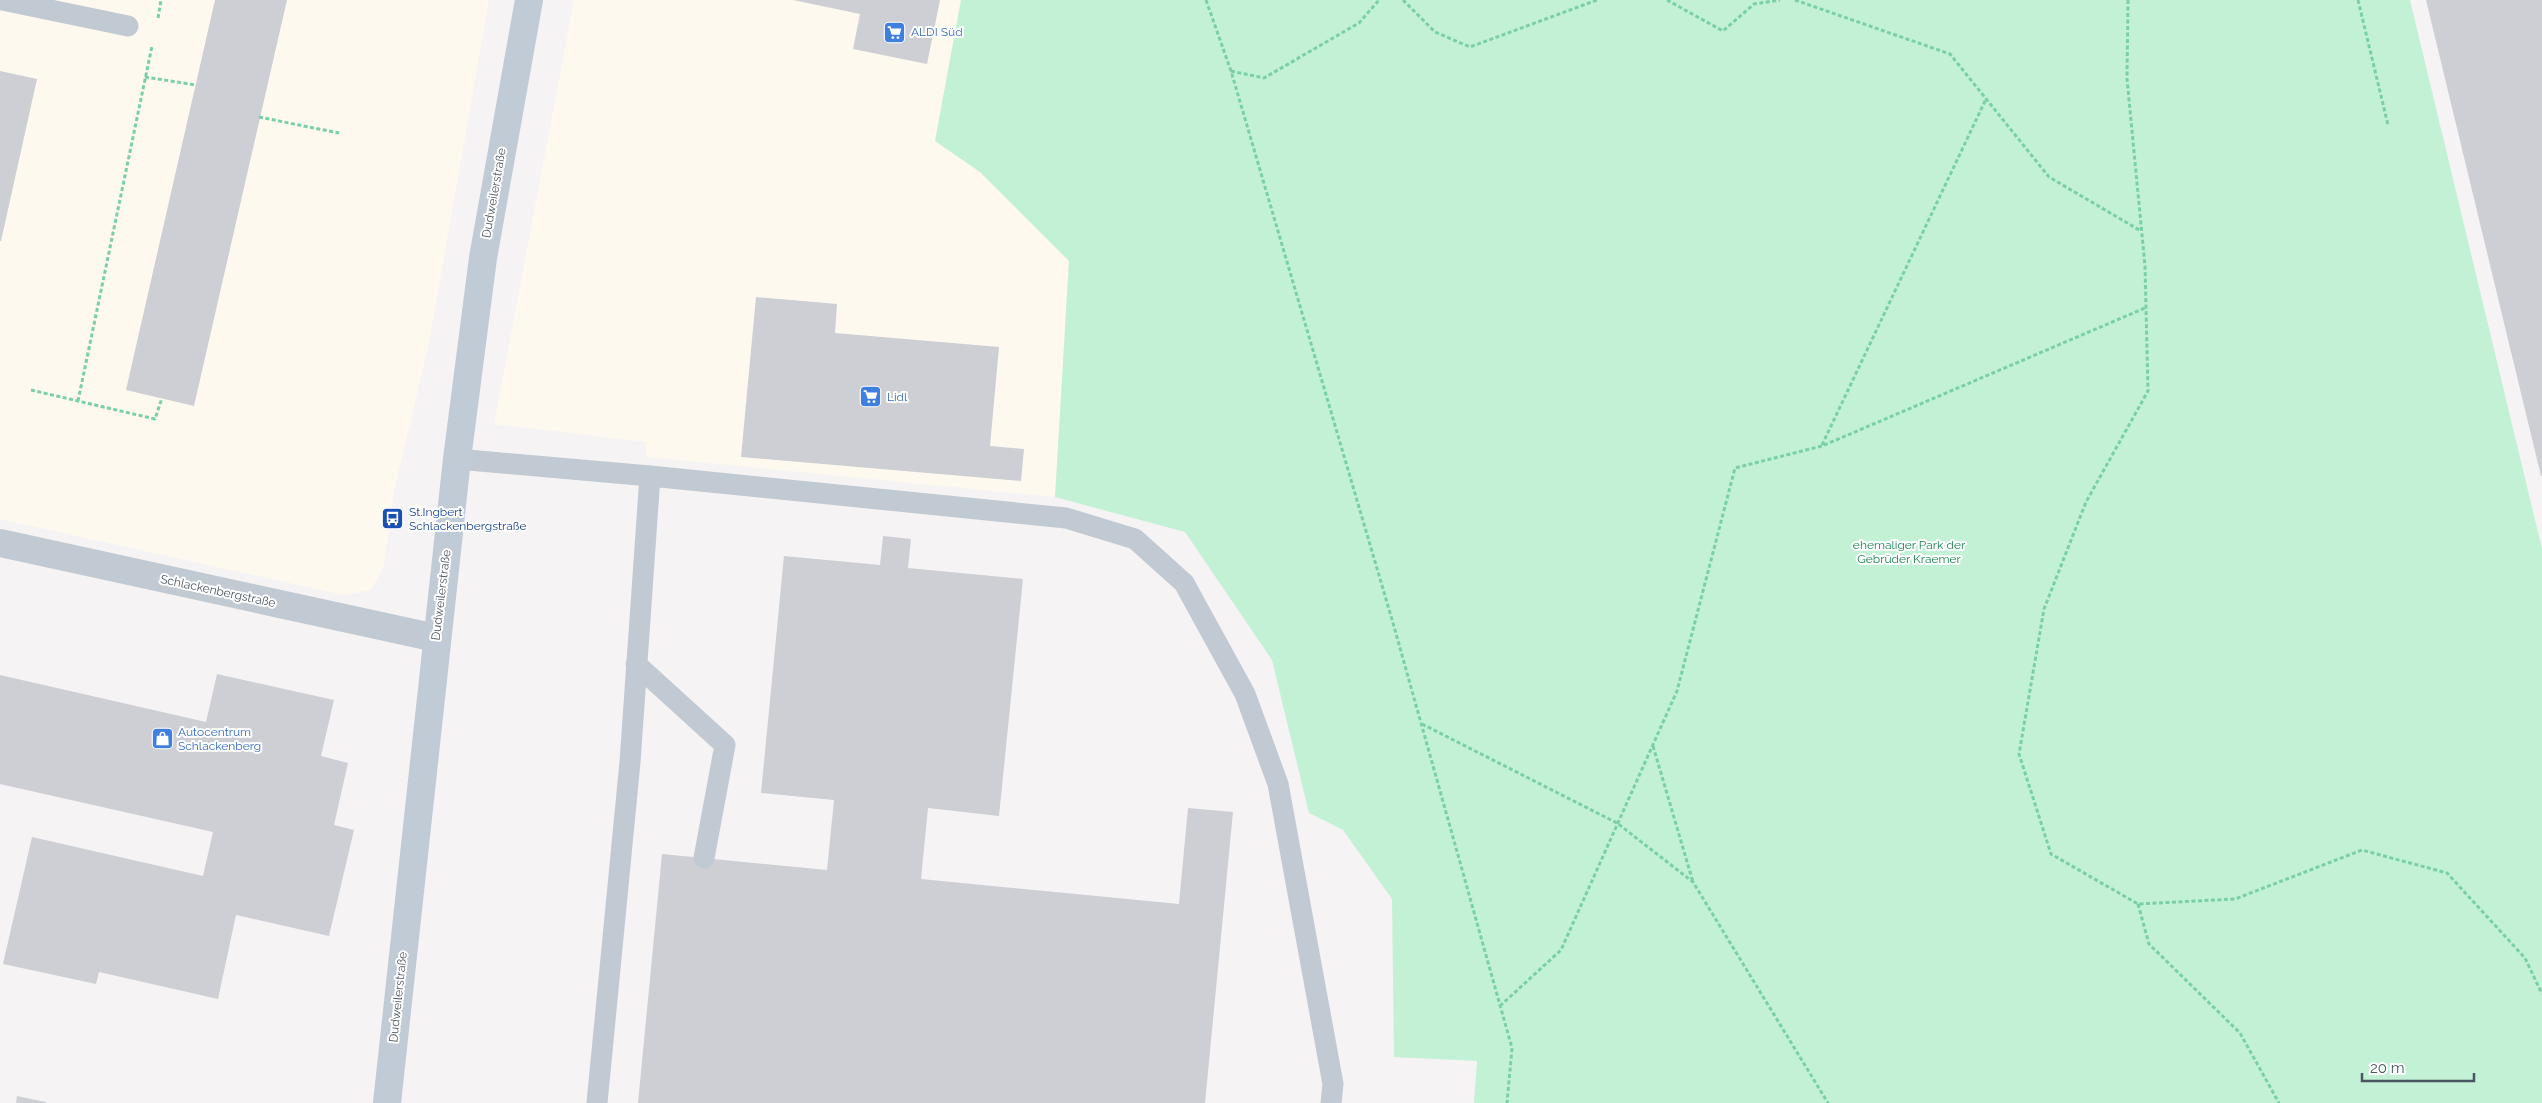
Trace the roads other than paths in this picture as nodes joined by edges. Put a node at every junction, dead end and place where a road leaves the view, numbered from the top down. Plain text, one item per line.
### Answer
1 (2, 0) edge
2 (528, 0) edge
3 (128, 26) dead end
4 (457, 459) junction
5 (650, 476) junction
6 (0, 543) edge
7 (436, 638) junction
8 (636, 664) junction
9 (704, 858) dead end
10 (387, 1103) edge
11 (598, 1103) edge
12 (1331, 1103) edge

1 - 3 lane
2 - 4 main road, Dudweilerstraße
4 - 5 lane
4 - 7 main road, Dudweilerstraße
5 - 8 lane
5 - 12 lane
6 - 7 street, Schlackenbergstraße
7 - 10 main road, Dudweilerstraße
8 - 9 lane
8 - 11 lane

